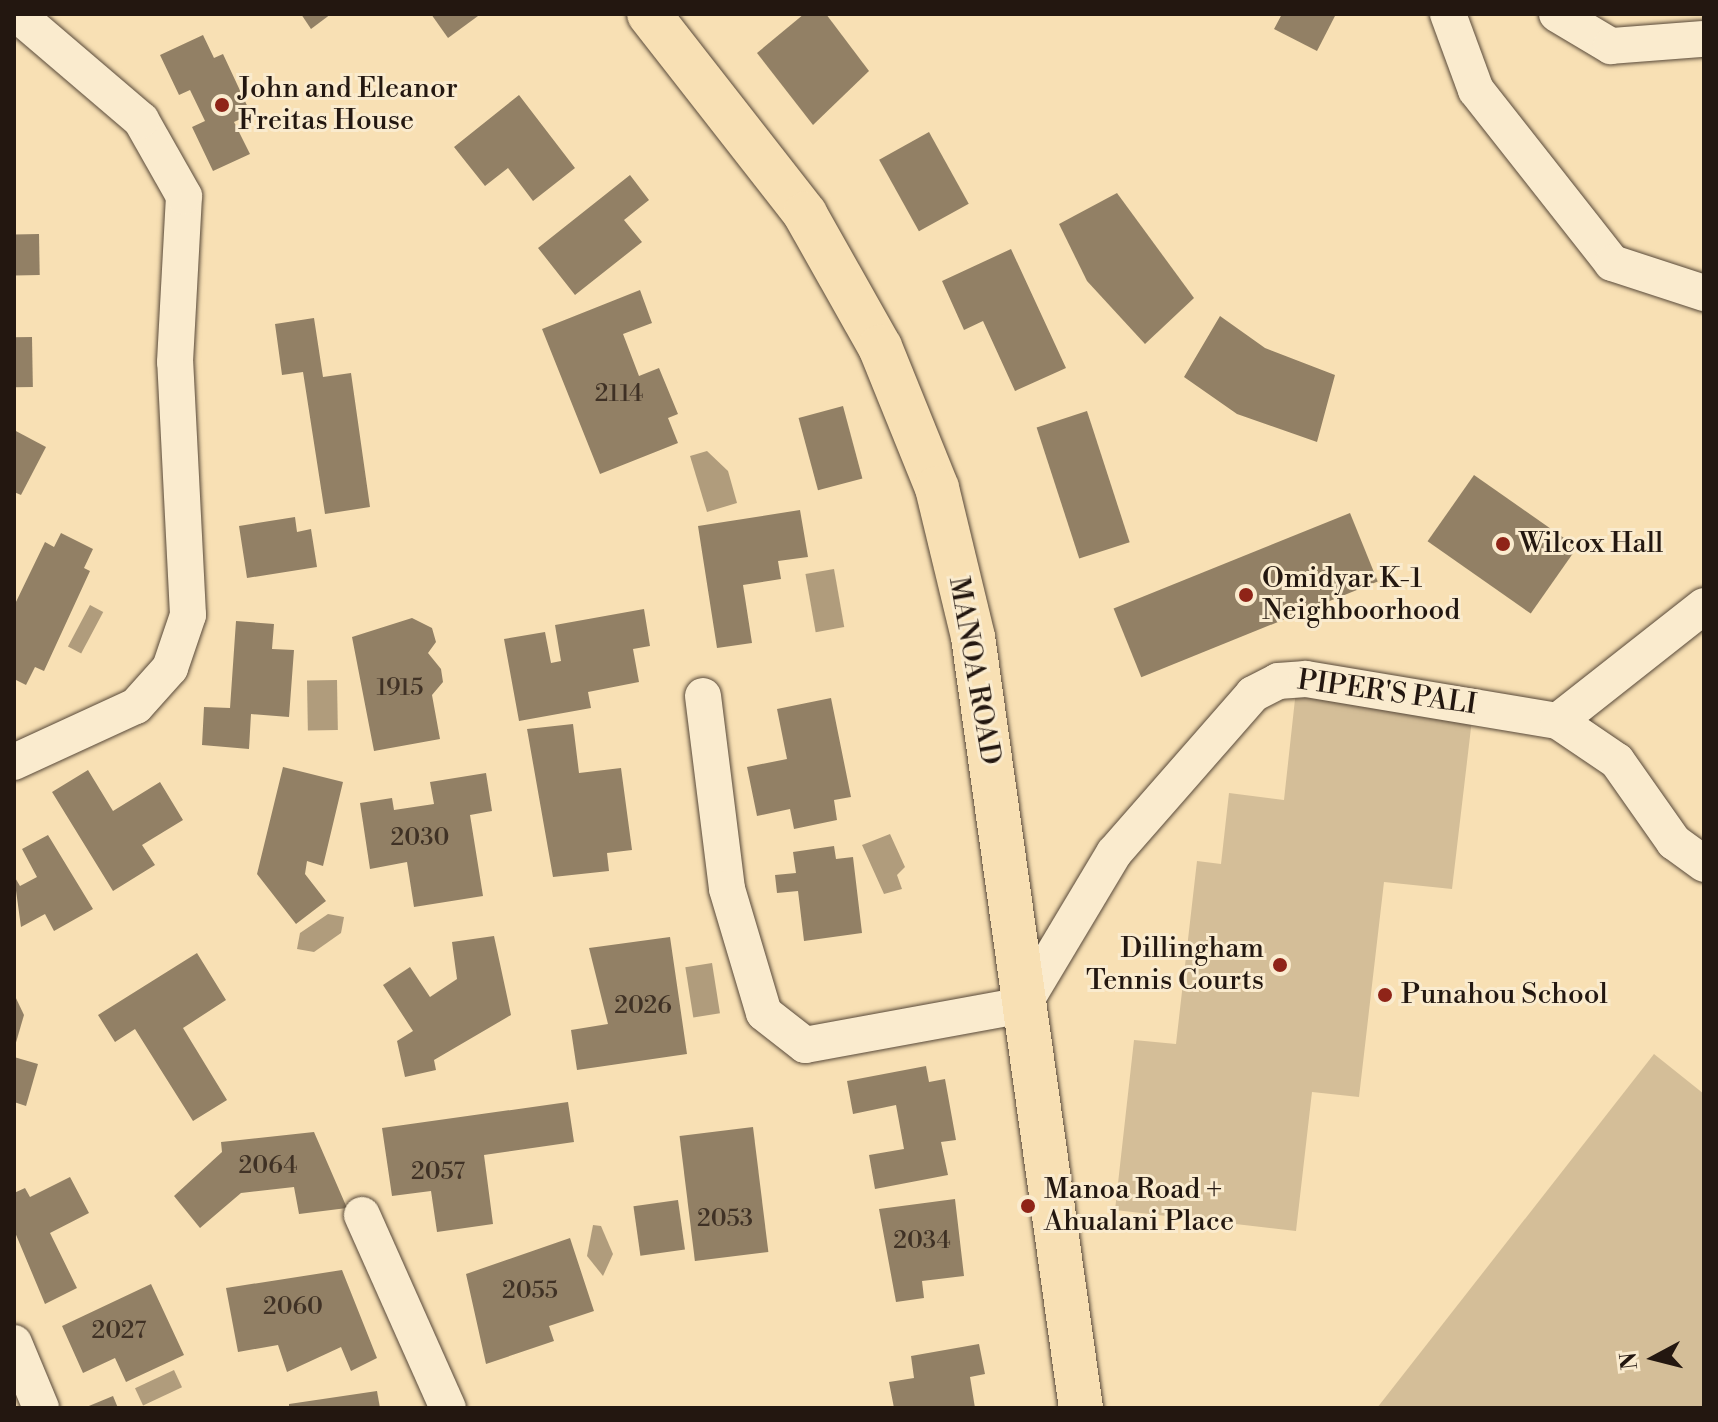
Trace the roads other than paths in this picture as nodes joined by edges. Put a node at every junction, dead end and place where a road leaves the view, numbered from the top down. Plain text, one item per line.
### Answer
1 (17, 14) edge
2 (649, 14) edge
3 (1448, 14) edge
4 (1557, 14) edge
5 (1702, 39) edge
6 (1704, 293) edge
7 (1704, 606) edge
8 (703, 696) dead end
9 (1558, 721) junction
10 (14, 762) edge
11 (1704, 864) edge
12 (1023, 1005) junction
13 (362, 1215) dead end
14 (14, 1343) edge
15 (41, 1408) edge
16 (448, 1408) edge
17 (1081, 1408) edge

1 - 10 street
2 - 12 main road, MANOA ROAD
3 - 6 street
4 - 5 street
7 - 9 street
8 - 12 street
9 - 11 street, PIPER'S PALI
9 - 12 street, PIPER'S PALI
12 - 17 main road, MANOA ROAD
13 - 16 street
14 - 15 street

